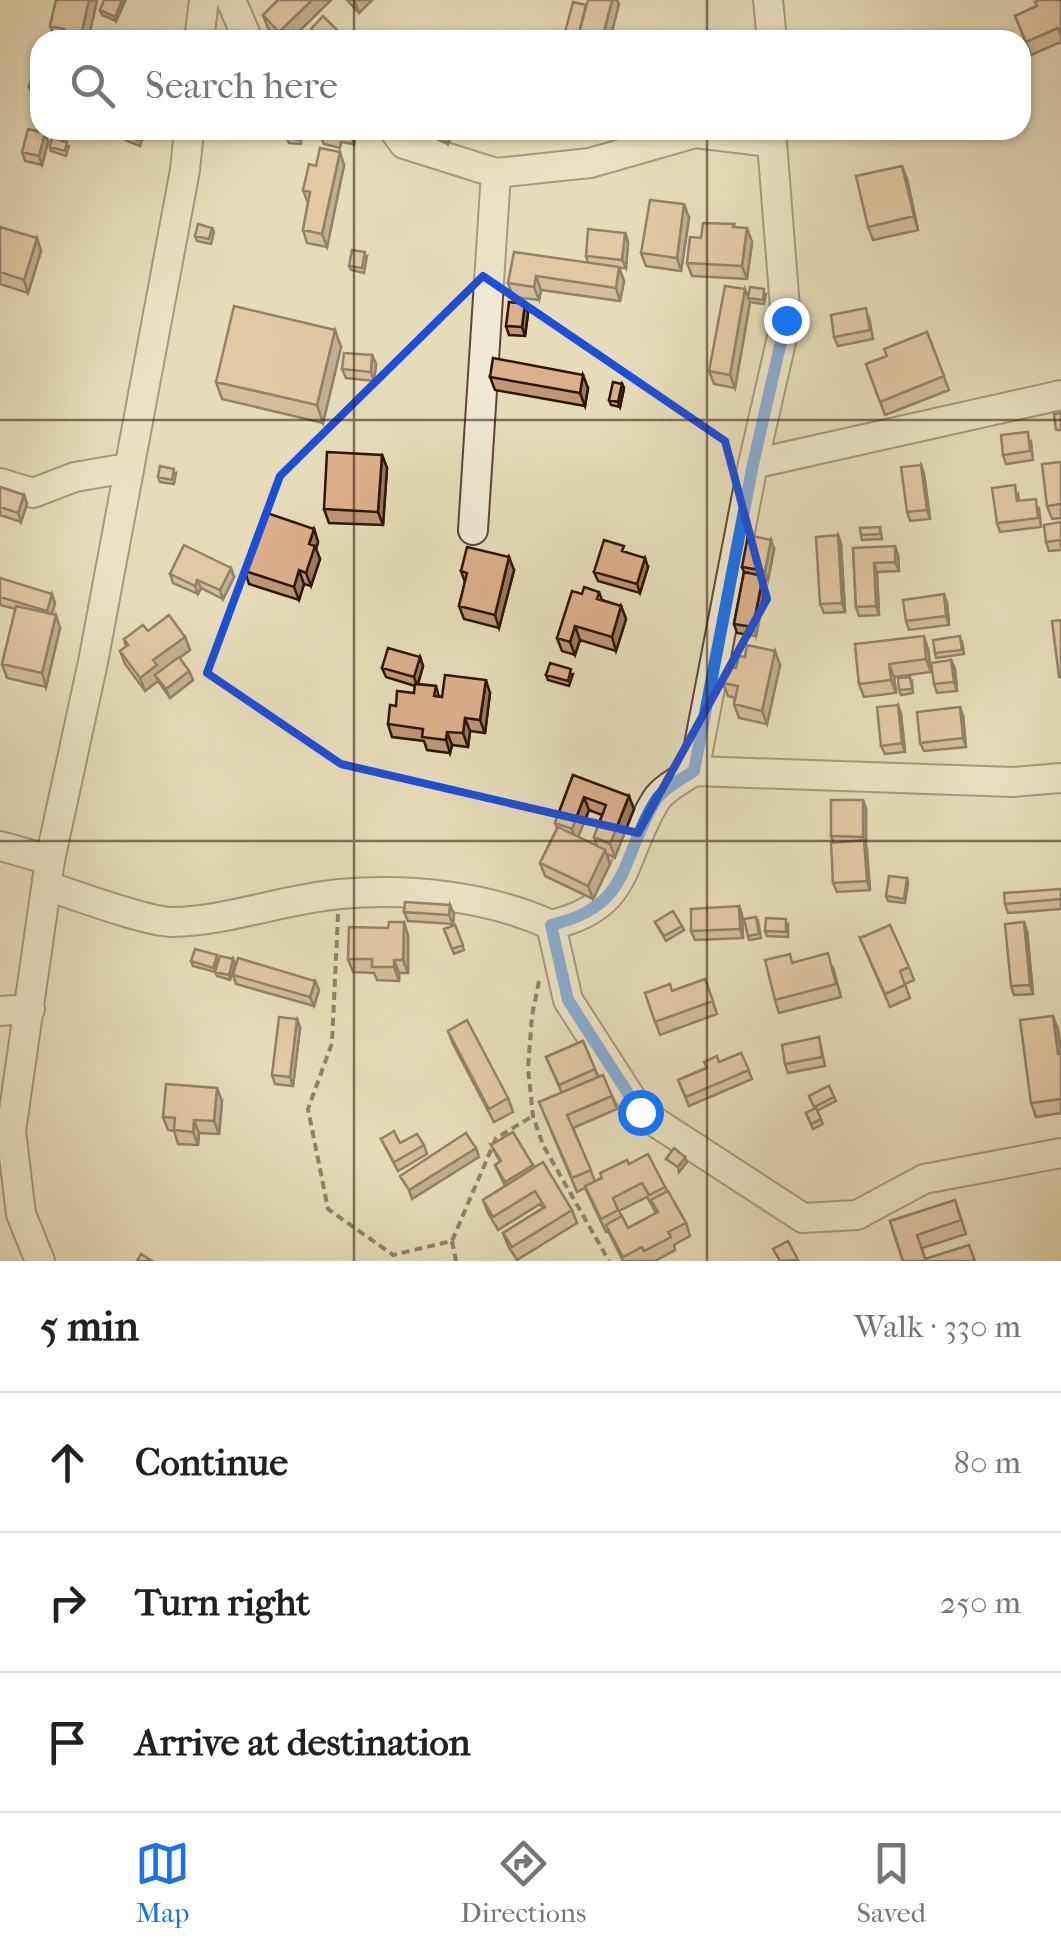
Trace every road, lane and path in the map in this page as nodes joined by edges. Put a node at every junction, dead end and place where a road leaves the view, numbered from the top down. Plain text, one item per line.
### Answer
1 (204, 0) edge
2 (231, 0) edge
3 (768, 0) edge
4 (201, 30) edge
5 (244, 30) edge
6 (771, 30) edge
7 (188, 140) edge
8 (401, 140) edge
9 (671, 140) edge
10 (771, 140) edge
11 (496, 173) junction
12 (1061, 395) edge
13 (753, 464) junction
14 (128, 468) junction
15 (0, 483) edge
16 (473, 530) dead end
17 (694, 771) junction
18 (1061, 778) edge
19 (0, 846) edge
20 (48, 873) junction
21 (338, 894) junction
22 (551, 925) junction
23 (541, 971) dead end
24 (30, 1010) junction
25 (0, 1012) edge
26 (534, 1116) junction
27 (1061, 1153) edge
28 (452, 1241) junction
29 (40, 1261) edge
30 (456, 1261) edge
31 (609, 1261) edge

1 - 4 street
2 - 5 street
3 - 6 street
7 - 14 street
8 - 11 street
9 - 11 street
10 - 13 street
11 - 16 street
12 - 13 street
13 - 17 street
14 - 15 street
14 - 20 street
17 - 18 street
17 - 22 street
19 - 20 street
20 - 21 street
20 - 24 street
21 - 22 street
21 - 28 path
22 - 27 street
23 - 26 path
24 - 25 street
24 - 29 street
26 - 28 path
26 - 31 path
28 - 30 path

